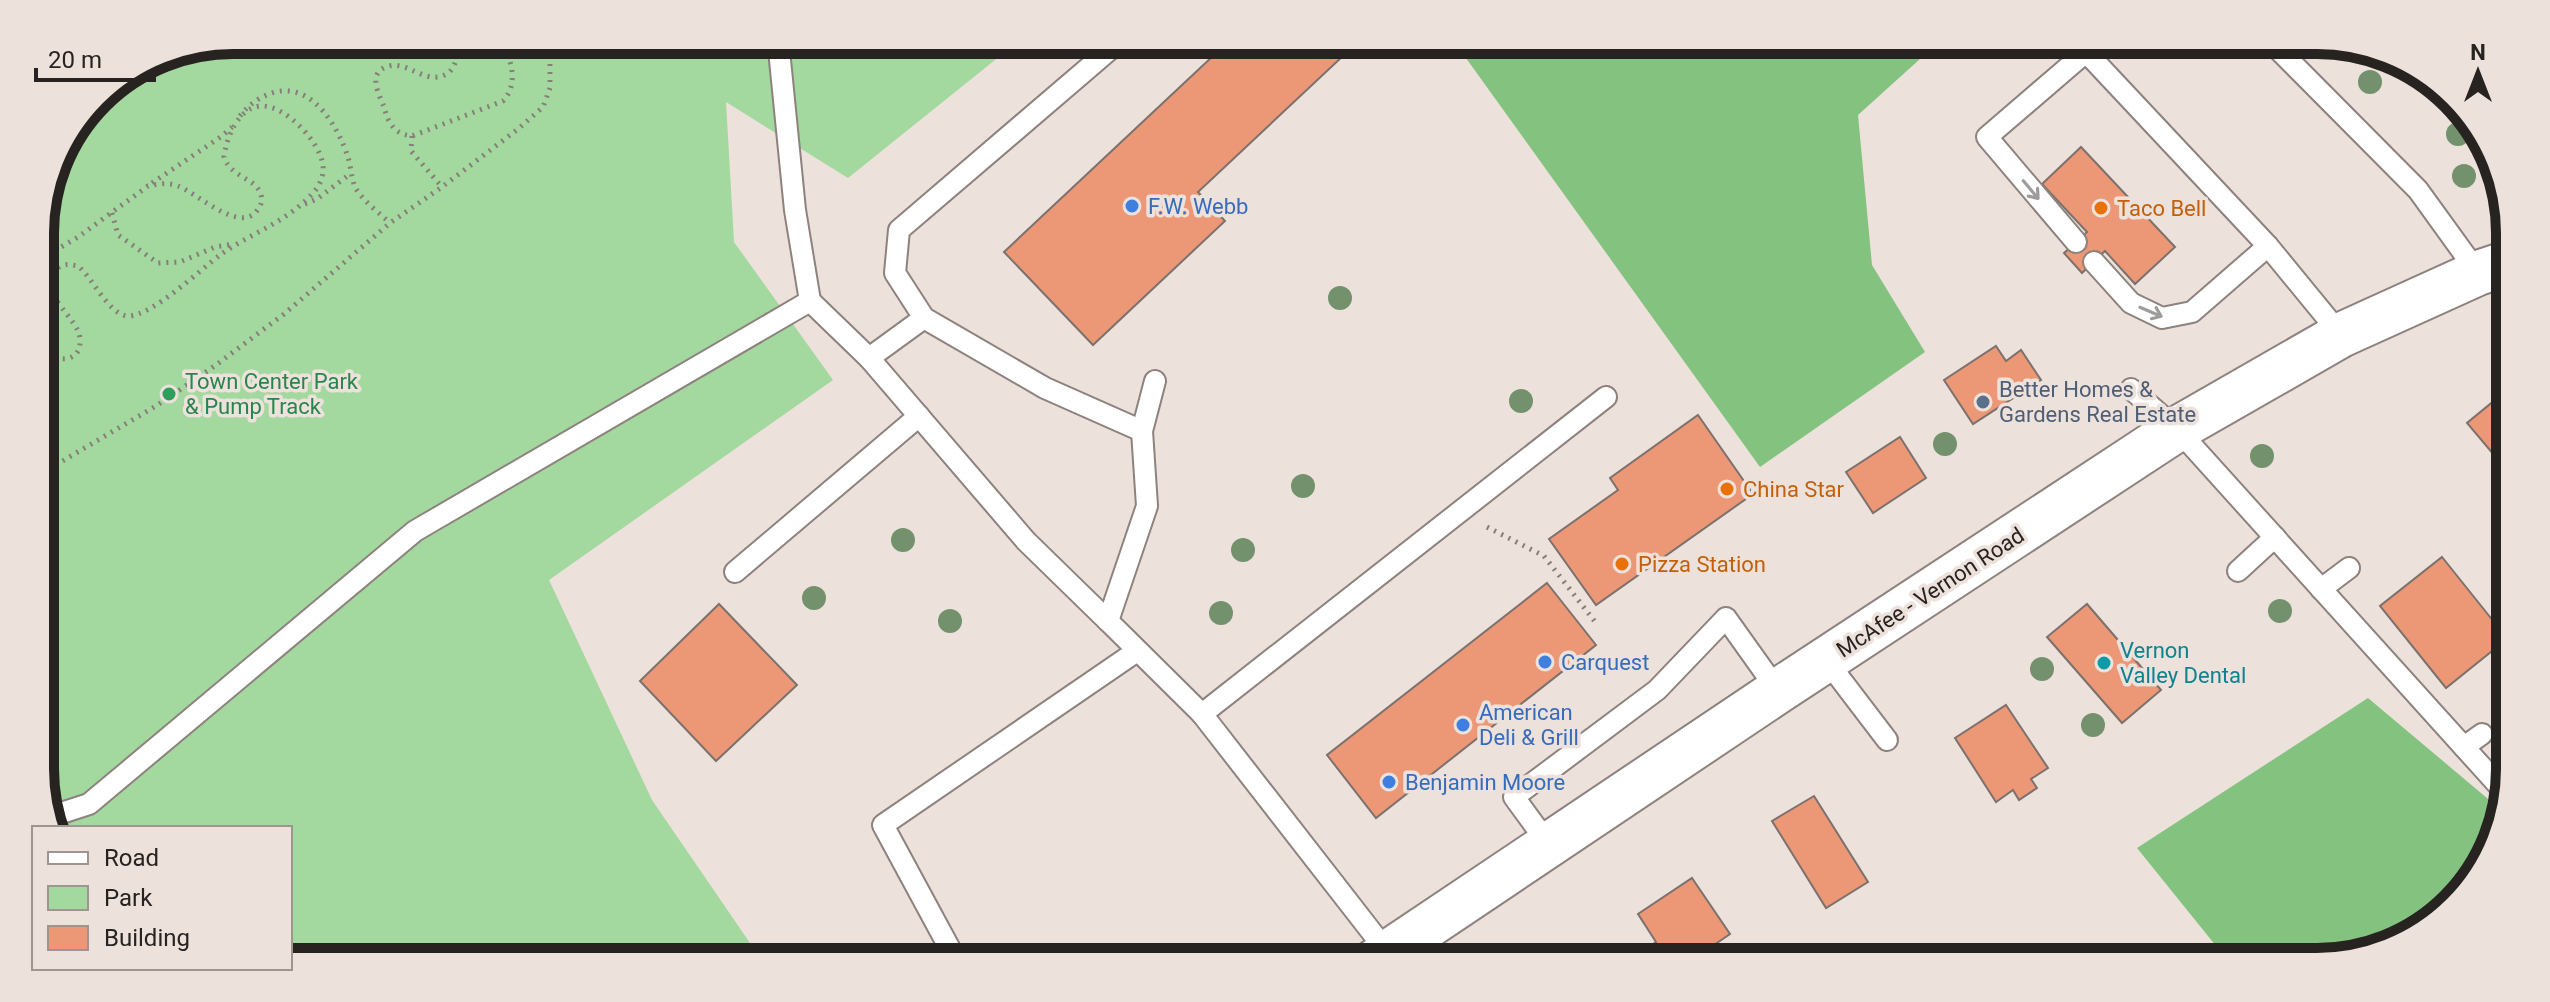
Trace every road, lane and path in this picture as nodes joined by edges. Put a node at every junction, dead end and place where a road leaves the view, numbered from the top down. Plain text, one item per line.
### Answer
1 (458, 54) edge
2 (508, 54) edge
3 (547, 54) edge
4 (779, 54) edge
5 (1105, 54) edge
6 (2084, 54) edge
7 (2088, 54) edge
8 (2283, 54) edge
9 (235, 124) junction
10 (412, 136) junction
11 (350, 174) junction
12 (148, 186) junction
13 (442, 187) junction
14 (294, 210) junction
15 (112, 213) junction
16 (390, 223) junction
17 (2076, 242) dead end
18 (240, 243) junction
19 (2268, 246) junction
20 (54, 251) edge
21 (2094, 262) dead end
22 (2493, 268) edge
23 (54, 273) edge
24 (54, 292) edge
25 (810, 301) junction
26 (924, 318) junction
27 (2341, 335) junction
28 (54, 358) edge
29 (869, 358) junction
30 (1155, 381) dead end
31 (2131, 389) dead end
32 (1606, 397) dead end
33 (919, 416) junction
34 (2177, 429) junction
35 (1142, 431) junction
36 (54, 466) edge
37 (1458, 512) junction
38 (2275, 537) junction
39 (2349, 568) dead end
40 (2238, 571) dead end
41 (735, 572) dead end
42 (2321, 589) junction
43 (1108, 621) junction
44 (1596, 623) dead end
45 (1137, 651) junction
46 (1826, 660) junction
47 (1778, 691) junction
48 (1202, 714) junction
49 (2482, 734) dead end
50 (1887, 740) dead end
51 (2464, 747) junction
52 (2495, 781) edge
53 (60, 814) edge
54 (1549, 845) junction
55 (949, 948) edge
56 (1374, 948) edge
57 (1394, 948) edge

1 - 10 path
2 - 10 path
3 - 13 path
4 - 25 lane
5 - 26 lane
6 -> 17 lane
19 -> 7 lane
8 - 22 lane
9 - 11 path
9 - 12 path
9 - 12 path
9 - 14 path
10 - 13 path
11 - 14 path
11 - 16 path
12 - 15 path
13 - 16 path
14 - 18 path
15 - 18 path
15 - 20 path
16 - 36 path
18 - 23 path
21 -> 19 lane
19 - 27 lane
22 - 27 main road, McAfee - Vernon Road
24 - 28 path
25 - 29 lane
25 - 53 lane
26 - 29 lane
26 - 35 lane
27 - 34 main road, McAfee - Vernon Road
29 - 33 lane
30 - 35 lane
31 - 34 lane
32 - 37 lane
33 - 41 lane
33 - 43 lane
34 - 38 lane
34 - 46 main road, McAfee - Vernon Road
35 - 43 lane
37 - 44 path
37 - 48 lane
38 - 40 lane
38 - 42 lane
39 - 42 lane
42 - 51 lane
43 - 45 lane
45 - 48 lane
45 - 55 lane
46 - 47 main road, McAfee - Vernon Road
46 - 50 lane
47 - 54 main road, McAfee - Vernon Road
47 - 54 lane
48 - 56 lane
49 - 51 lane
51 - 52 lane
54 - 57 main road, McAfee - Vernon Road

